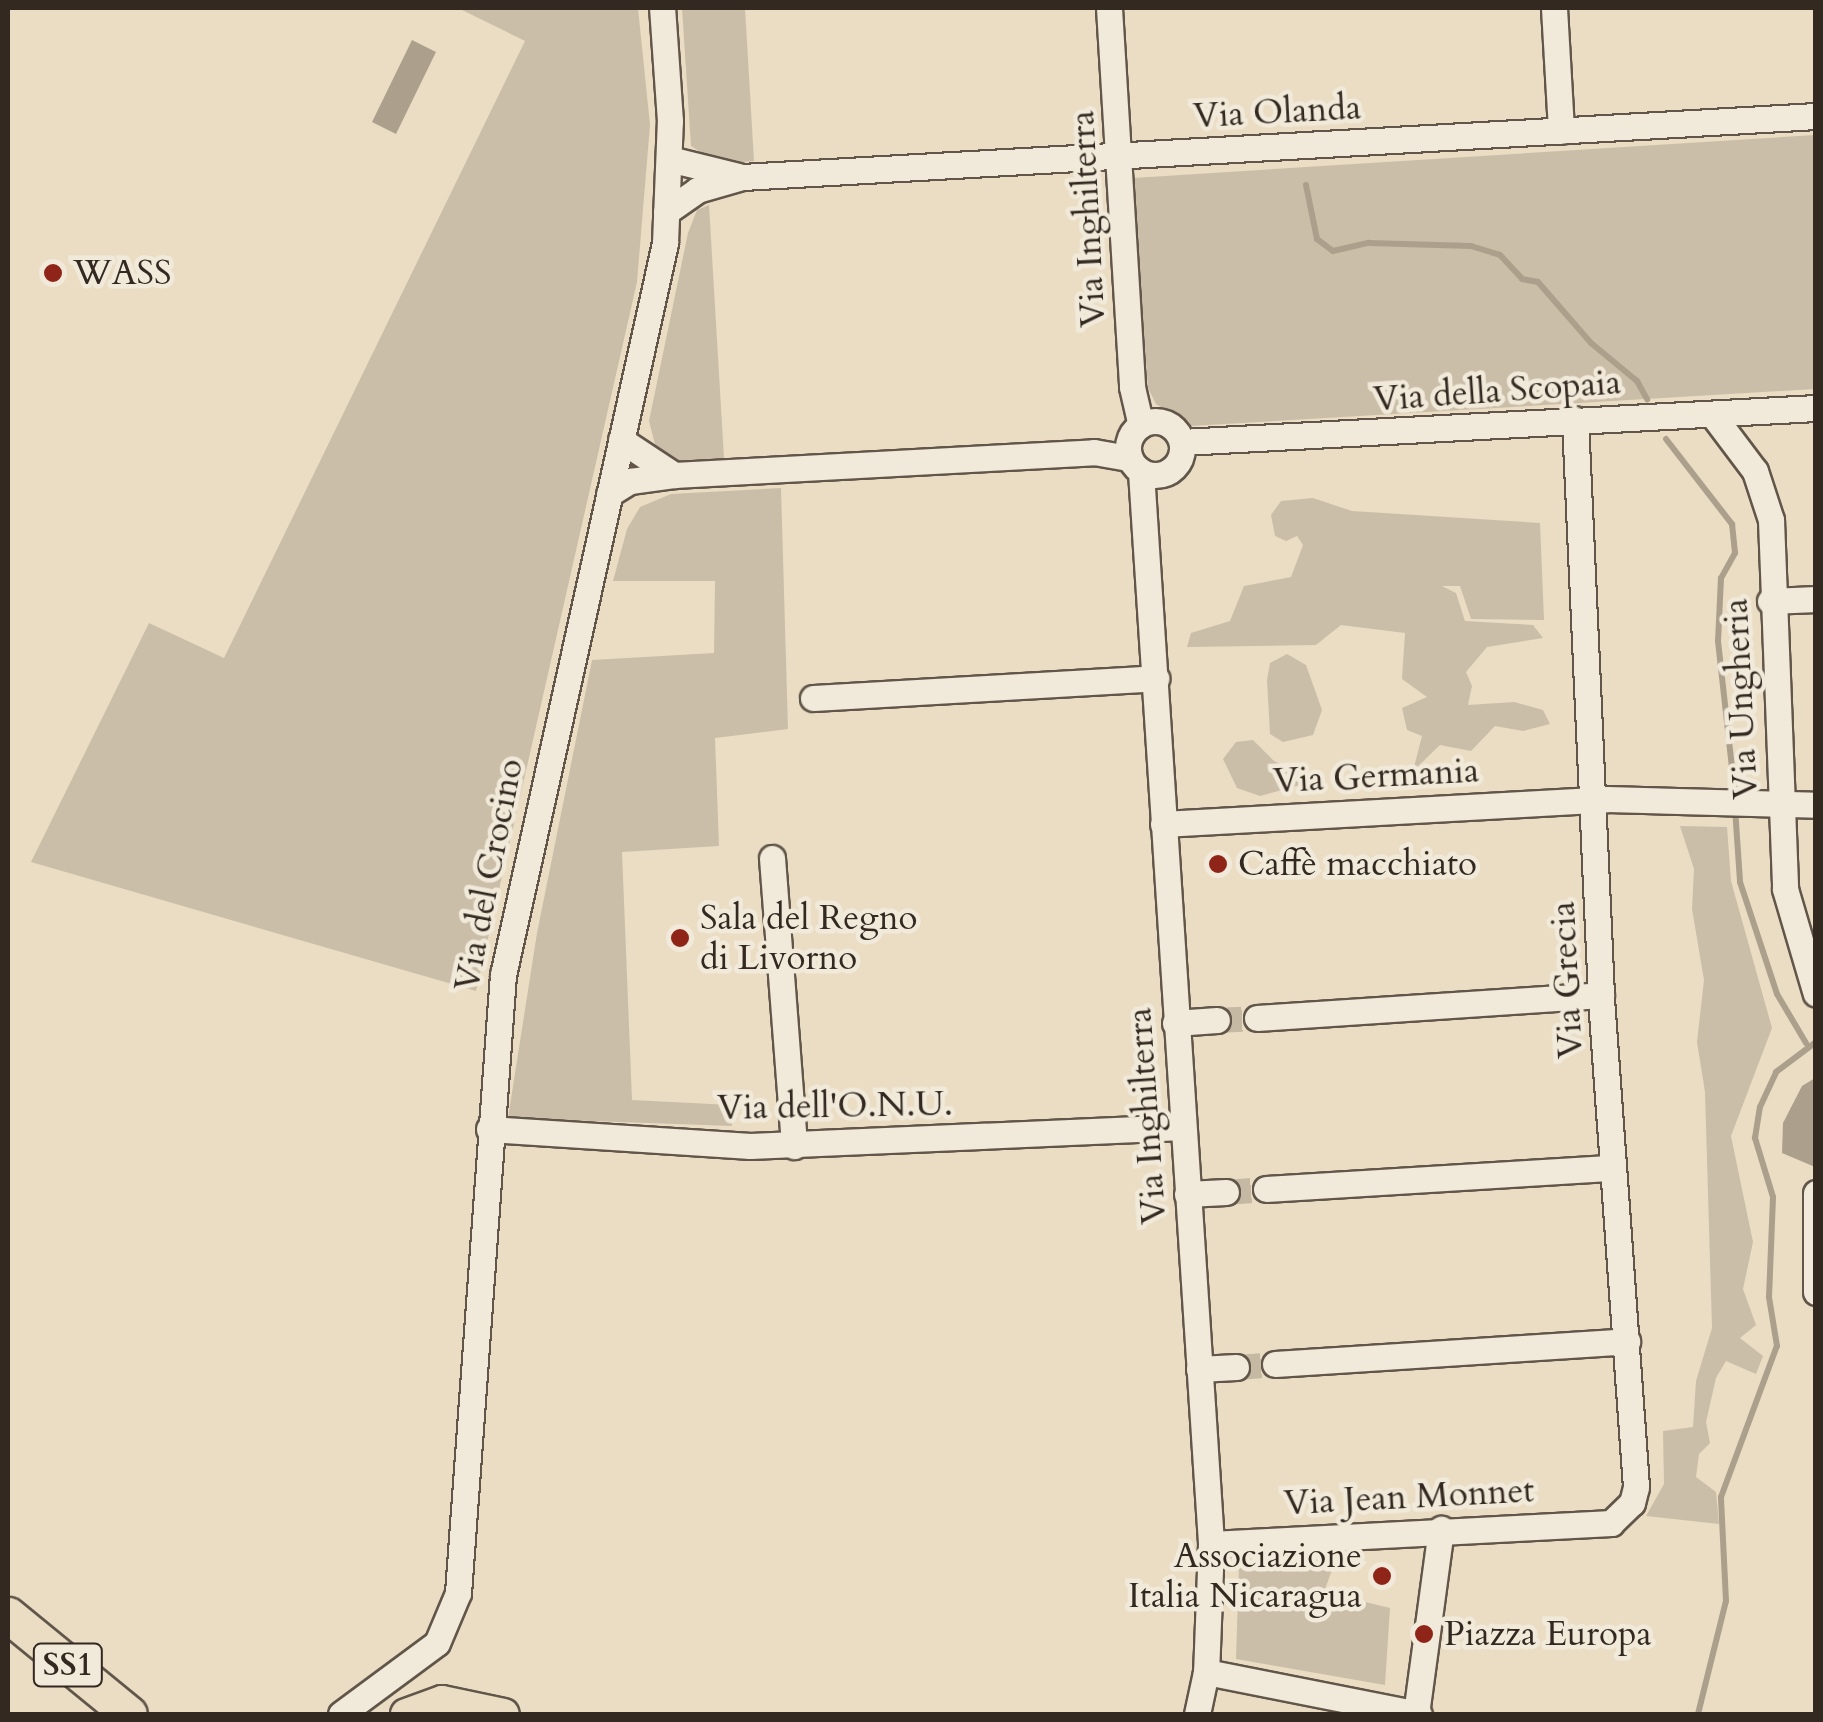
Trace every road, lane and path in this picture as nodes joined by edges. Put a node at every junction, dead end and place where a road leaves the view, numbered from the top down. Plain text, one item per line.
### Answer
1 (662, 8) edge
2 (1109, 8) edge
3 (1554, 8) edge
4 (1816, 116) edge
5 (1562, 131) junction
6 (1119, 156) junction
7 (670, 159) junction
8 (742, 177) junction
9 (666, 212) junction
10 (1816, 408) edge
11 (1712, 414) junction
12 (1575, 420) junction
13 (621, 440) junction
14 (1153, 449) junction
15 (674, 476) junction
16 (608, 494) junction
17 (1816, 599) edge
18 (1770, 601) junction
19 (1156, 678) junction
20 (812, 698) dead end
21 (1592, 800) junction
22 (1816, 804) edge
23 (1773, 806) junction
24 (1163, 824) junction
25 (772, 858) dead end
26 (1816, 994) edge
27 (1601, 995) junction
28 (1257, 1018) tunnel mouth
29 (1217, 1020) tunnel mouth
30 (1175, 1023) junction
31 (1183, 1127) junction
32 (489, 1129) junction
33 (794, 1146) junction
34 (1612, 1168) junction
35 (1266, 1189) tunnel mouth
36 (1226, 1192) tunnel mouth
37 (1816, 1192) edge
38 (1187, 1194) junction
39 (1816, 1292) edge
40 (1627, 1341) junction
41 (1275, 1364) tunnel mouth
42 (1236, 1367) tunnel mouth
43 (1199, 1370) junction
44 (1611, 1524) joint
45 (1441, 1529) junction
46 (1211, 1544) junction
47 (8, 1616) edge
48 (8, 1646) edge
49 (1206, 1672) junction
50 (92, 1714) edge
51 (129, 1714) edge
52 (341, 1714) edge
53 (406, 1714) edge
54 (504, 1714) edge
55 (1197, 1714) edge
56 (1417, 1714) edge

1 - 7 street, Via del Crocino
2 - 6 street, Via Inghilterra
3 - 5 street
4 - 5 street, Via Olanda
5 - 6 street, Via Olanda
6 - 8 street, Via Olanda
6 - 14 street, Via Inghilterra
7 - 8 street, Via Olanda
7 - 9 street, Via del Crocino
8 - 9 street, Via Olanda
9 - 13 street, Via del Crocino
10 - 11 street, Via della Scopaia
11 - 12 street, Via della Scopaia
11 - 18 street, Via Ungheria
12 - 14 street, Via della Scopaia
12 - 21 street, Via Grecia
13 - 15 street
13 - 16 street, Via del Crocino
14 - 15 street, Via della Scopaia
14 - 19 street, Via Inghilterra
15 - 16 street
16 - 32 street, Via del Crocino
17 - 18 street
18 - 23 street, Via Ungheria
19 - 20 street
19 - 24 street, Via Inghilterra
21 - 23 street, Via Germania
21 - 24 street, Via Germania
21 - 27 street, Via Grecia
22 - 23 street, Via Germania
23 - 26 street, Via Ungheria
24 - 30 street, Via Inghilterra
25 - 33 street
27 - 28 street
27 - 34 street, Via Grecia
29 - 30 street
30 - 31 street, Via Inghilterra
31 - 33 street, Via dell'O.N.U.
31 - 38 street, Via Inghilterra
32 - 33 street, Via dell'O.N.U.
32 - 52 street, Via del Crocino
34 - 35 street
34 - 40 street, Via Grecia
36 - 38 street
37 - 39 street
38 - 43 street, Via Inghilterra
40 - 41 street
40 - 44 street, Via Grecia
42 - 43 street
43 - 46 street, Via Inghilterra
44 - 45 street, Via Jean Monnet
45 - 46 street, Via Jean Monnet
45 - 56 street
46 - 49 street, Via Inghilterra
47 - 51 highway, SS1
48 - 50 highway, SS1
49 - 55 street, Via Inghilterra
49 - 56 street
53 - 54 main road

